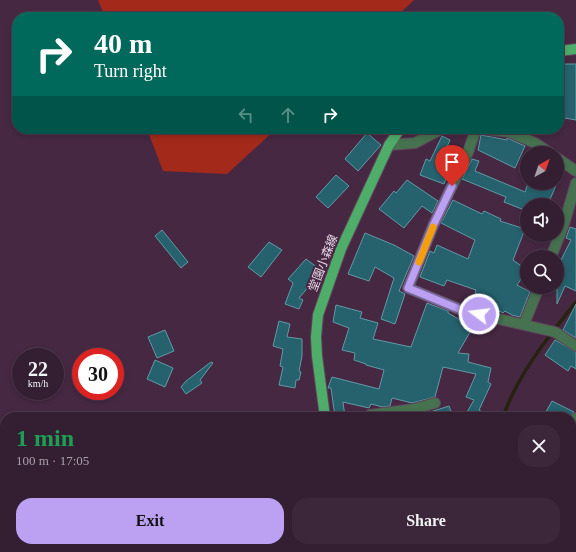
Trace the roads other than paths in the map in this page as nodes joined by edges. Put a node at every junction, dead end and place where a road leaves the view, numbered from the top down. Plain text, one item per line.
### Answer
1 (576, 49) edge
2 (564, 50) edge
3 (397, 134) edge
4 (430, 134) edge
5 (474, 134) edge
6 (514, 134) edge
7 (389, 145) junction
8 (540, 146) edge
9 (564, 163) edge
10 (576, 171) edge
11 (576, 183) edge
12 (554, 250) edge
13 (536, 294) edge
14 (524, 324) junction
15 (576, 346) edge
16 (435, 403) dead end
17 (324, 412) edge
18 (392, 412) edge

1 - 2 main road
3 - 7 main road, 堂園小森線
4 - 7 street
5 - 14 street
6 - 8 street
7 - 17 main road, 堂園小森線
9 - 10 street
11 - 12 street
13 - 14 street
14 - 15 street
16 - 18 street

